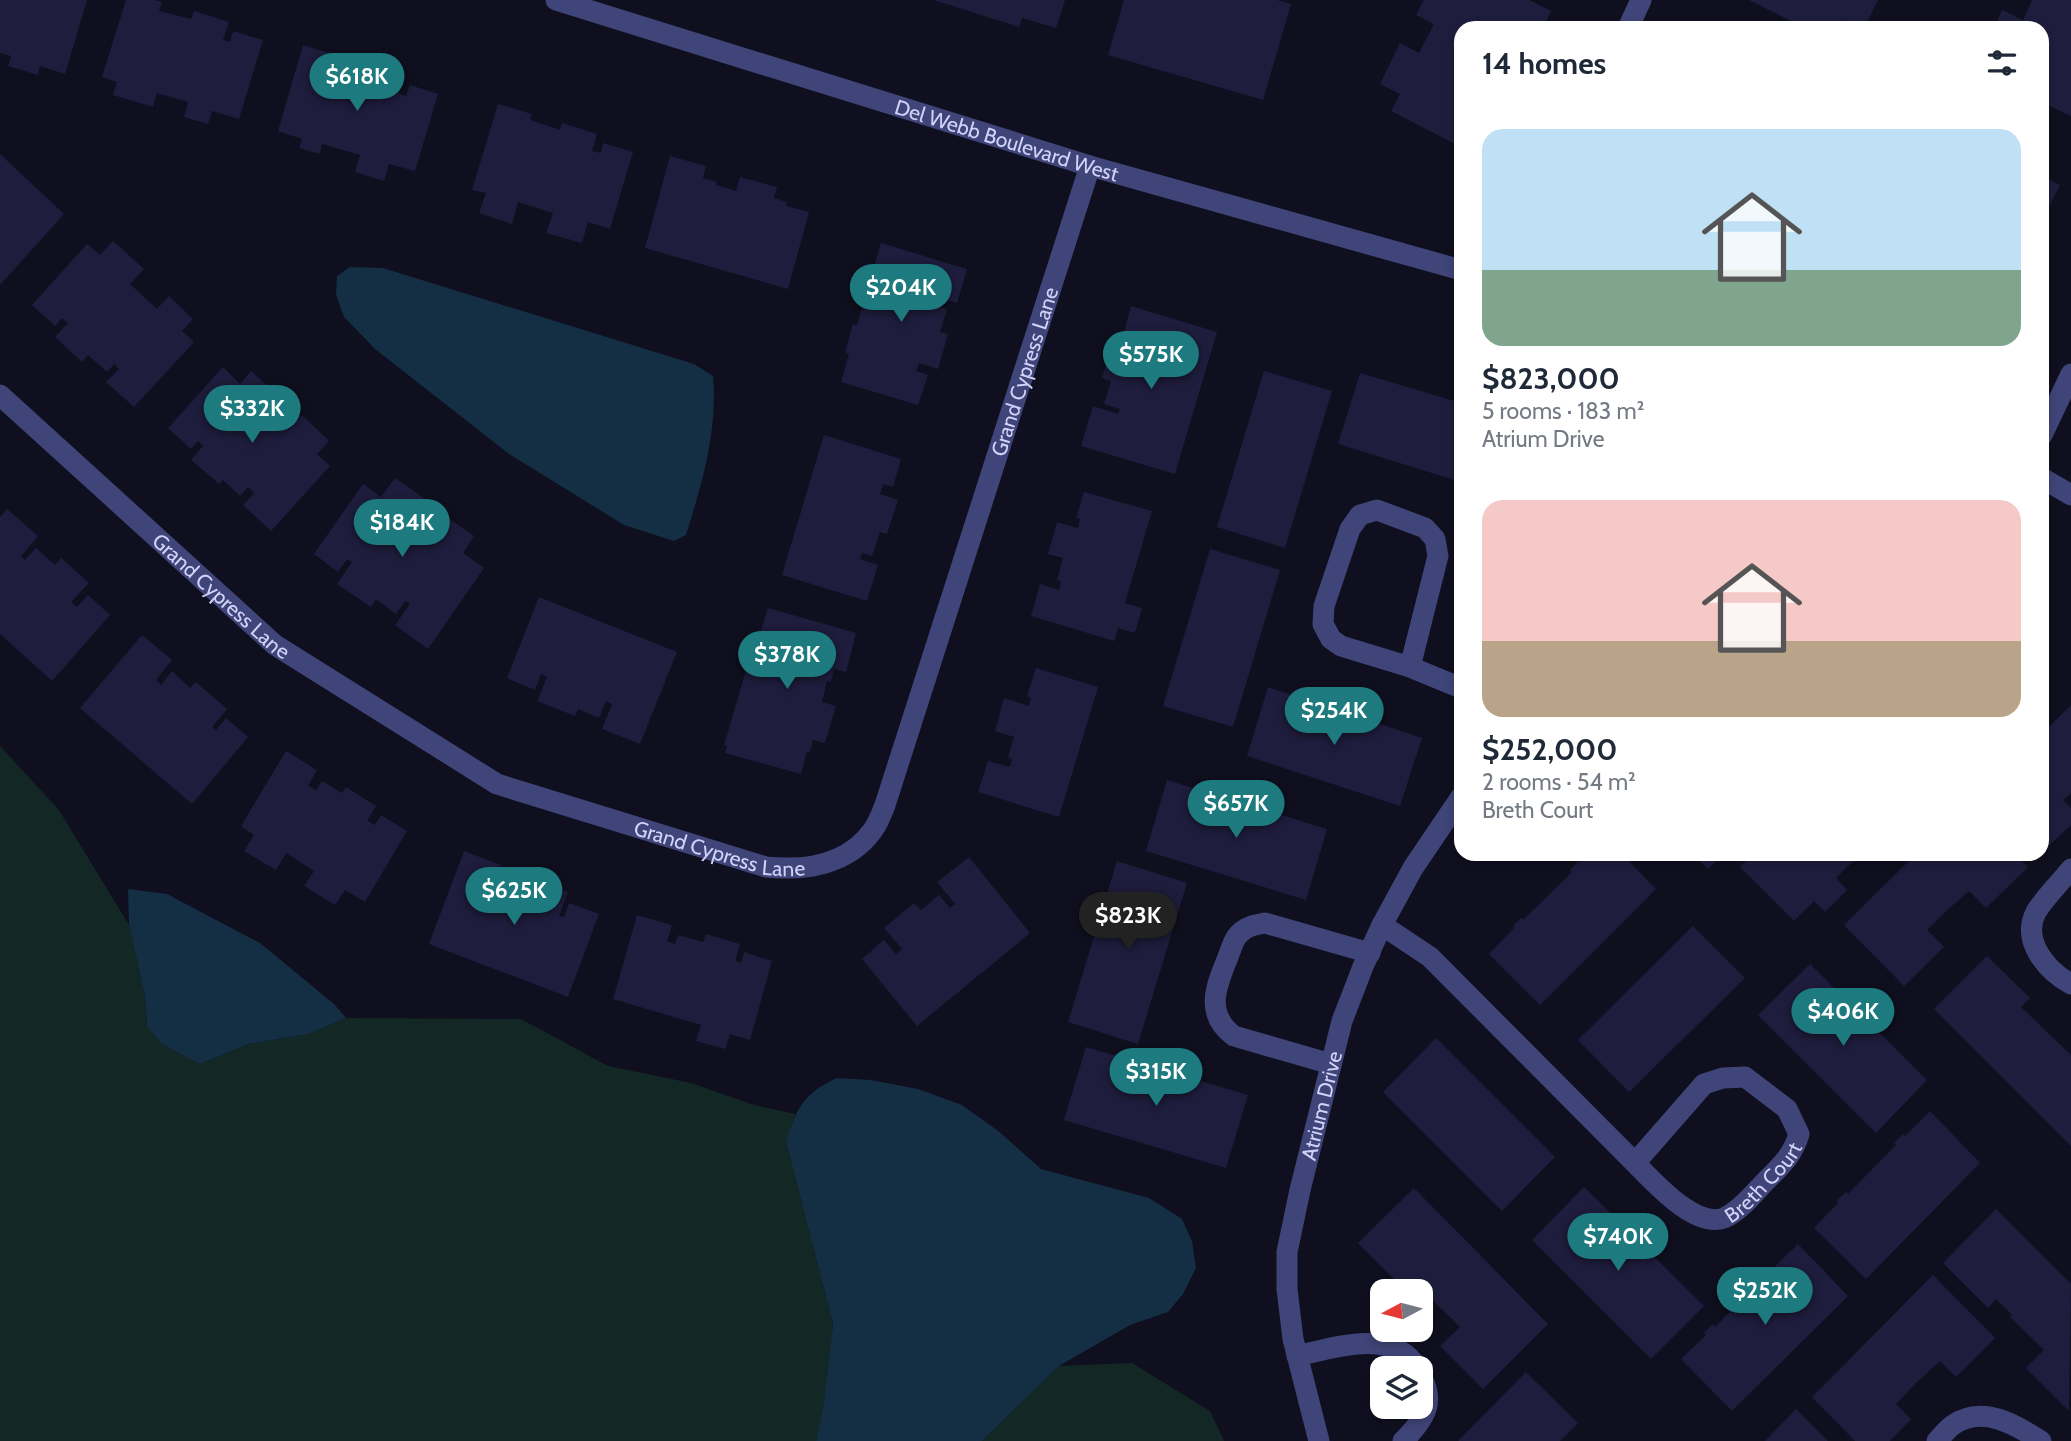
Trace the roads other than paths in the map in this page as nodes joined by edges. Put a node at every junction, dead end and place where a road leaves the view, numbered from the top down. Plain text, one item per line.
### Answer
1 (556, 0) edge
2 (1641, 0) edge
3 (1631, 21) edge
4 (1090, 166) junction
5 (1454, 268) edge
6 (2071, 374) edge
7 (0, 395) edge
8 (2049, 420) edge
9 (2049, 482) edge
10 (2071, 495) edge
11 (1410, 667) junction
12 (1454, 685) edge
13 (1454, 807) edge
14 (2071, 869) edge
15 (1382, 925) junction
16 (1370, 953) junction
17 (2071, 984) edge
18 (1332, 1064) junction
19 (1635, 1163) junction
20 (1297, 1356) junction
21 (1405, 1356) edge
22 (1420, 1419) edge
23 (1319, 1441) edge
24 (1403, 1441) edge
25 (1937, 1441) edge
26 (2041, 1441) edge

1 - 4 street, Del Webb Boulevard West
2 - 3 street
4 - 5 street, Del Webb Boulevard West
4 - 7 street, Grand Cypress Lane
6 - 8 street
9 - 10 street
11 - 11 street
11 - 12 street
13 - 15 street, Atrium Drive
14 - 17 street
15 - 16 street, Atrium Drive
15 - 19 street, Breth Court
16 - 18 street, Atrium Drive
16 - 18 street
18 - 20 street, Atrium Drive
19 - 19 street, Breth Court
20 - 21 street
20 - 23 street, Atrium Drive
22 - 24 street
25 - 26 street

